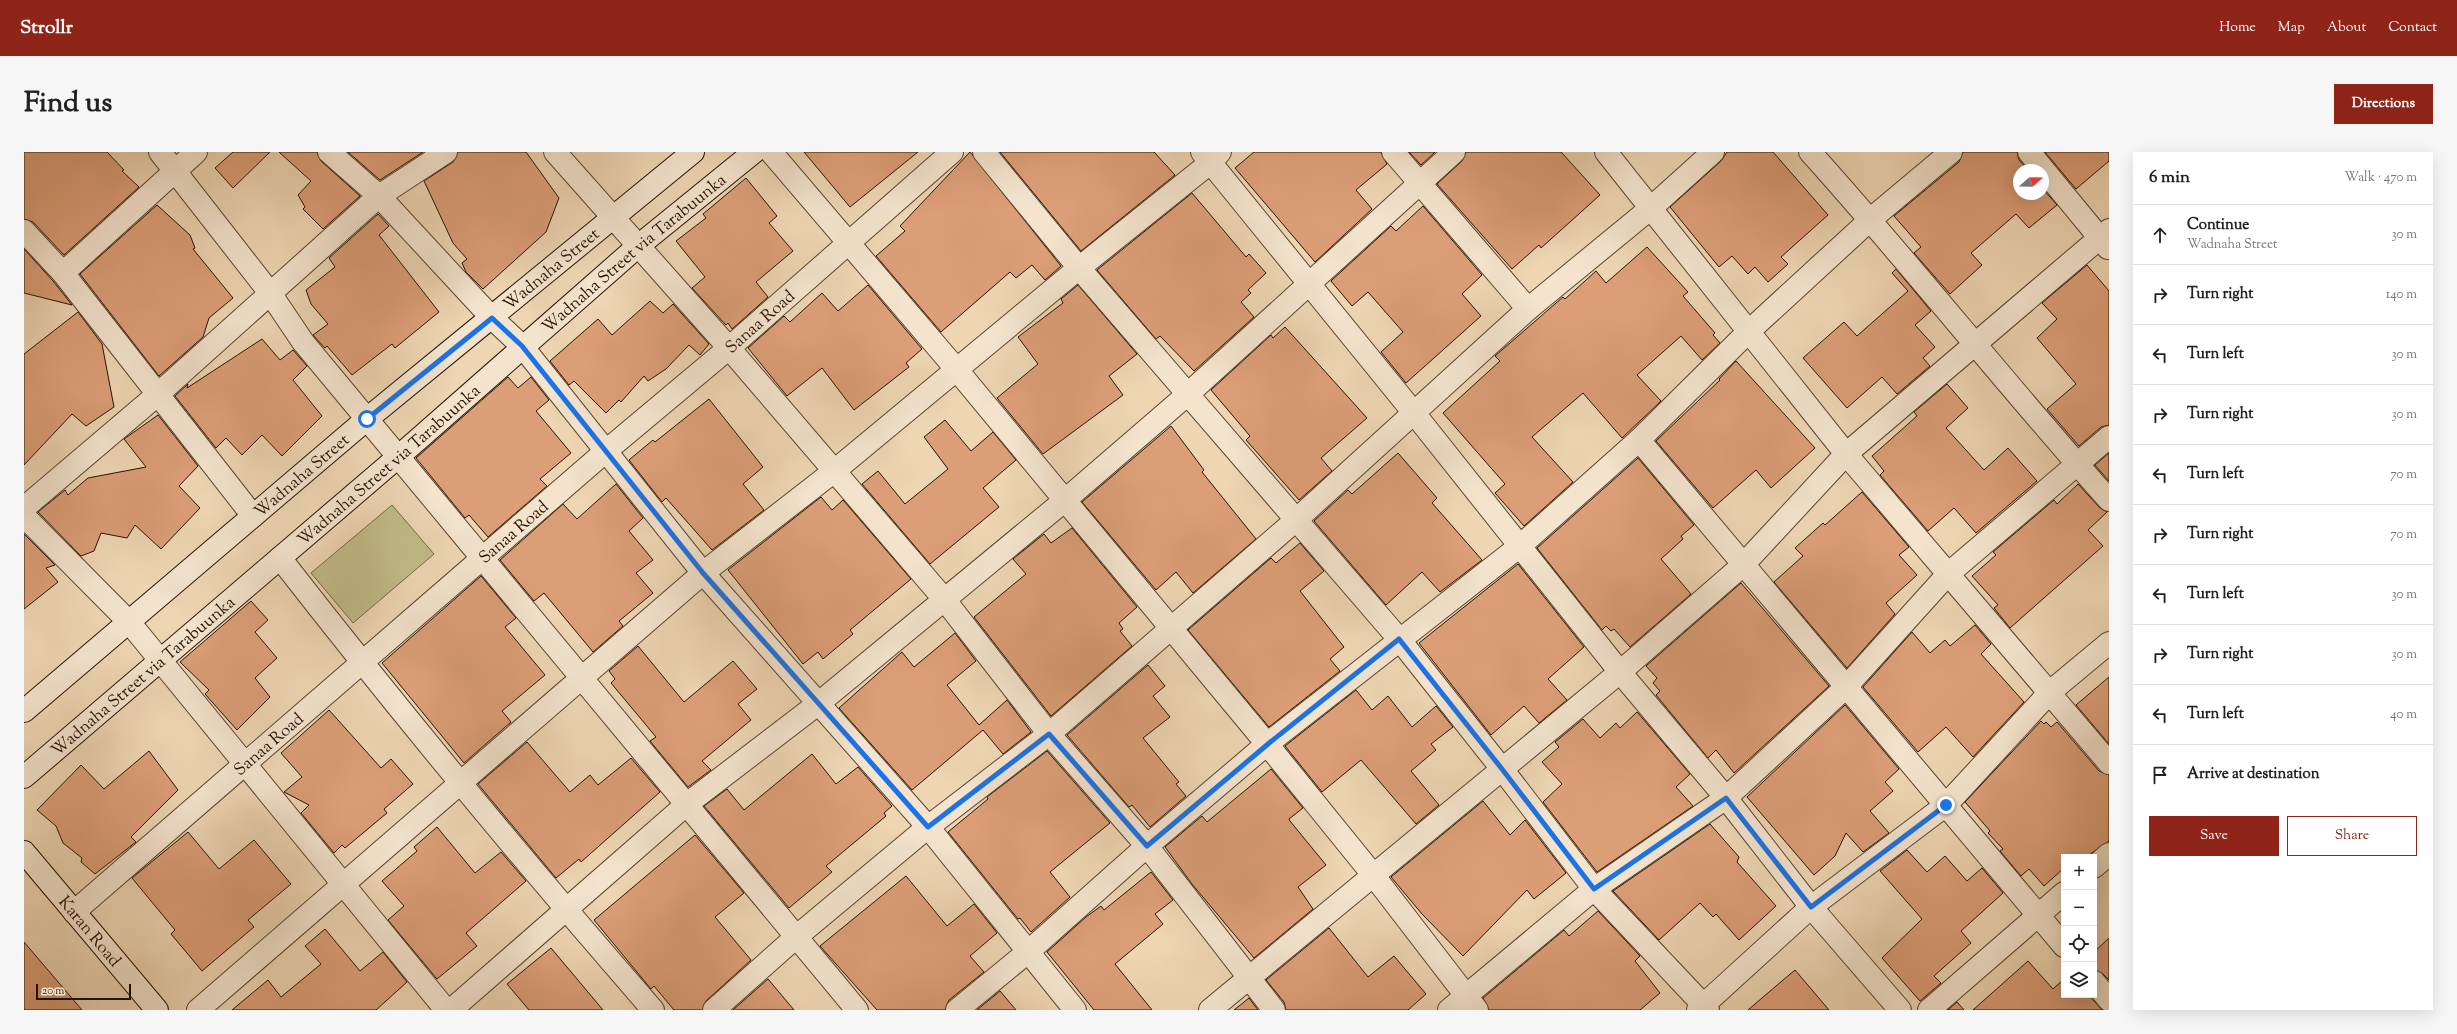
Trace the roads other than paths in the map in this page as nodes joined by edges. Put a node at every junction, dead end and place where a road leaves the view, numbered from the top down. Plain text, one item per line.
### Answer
1 (160, 152) edge
2 (196, 152) edge
3 (329, 152) edge
4 (446, 152) edge
5 (555, 152) edge
6 (693, 152) edge
7 (754, 152) edge
8 (770, 152) edge
9 (952, 152) edge
10 (984, 152) edge
11 (1393, 152) edge
12 (1454, 152) edge
13 (1606, 152) edge
14 (1713, 152) edge
15 (1810, 152) edge
16 (1951, 152) edge
17 (2029, 152) edge
18 (1211, 156) edge
19 (175, 170) junction
20 (1420, 182) junction
21 (379, 196) junction
22 (1651, 208) junction
23 (612, 217) junction
24 (1871, 220) junction
25 (24, 231) edge
26 (2106, 239) edge
27 (847, 243) junction
28 (637, 247) junction
29 (1079, 268) junction
30 (63, 273) junction
31 (1309, 285) junction
32 (270, 293) junction
33 (1528, 309) junction
34 (492, 318) junction
35 (1748, 332) junction
36 (1974, 345) junction
37 (522, 346) junction
38 (729, 348) junction
39 (957, 370) junction
40 (1188, 394) junction
41 (157, 395) junction
42 (1414, 413) junction
43 (367, 419) junction
44 (2109, 437) edge
45 (1638, 440) junction
46 (606, 451) junction
47 (1846, 454) junction
48 (398, 457) junction
49 (2077, 464) junction
50 (833, 472) junction
51 (2109, 500) edge
52 (1064, 501) junction
53 (24, 508) edge
54 (24, 516) edge
55 (253, 516) junction
56 (1296, 520) junction
57 (1520, 546) junction
58 (280, 558) junction
59 (483, 558) junction
60 (1743, 565) junction
61 (703, 573) junction
62 (1948, 574) junction
63 (944, 599) junction
64 (129, 622) junction
65 (1170, 629) junction
66 (1399, 639) junction
67 (2109, 643) edge
68 (160, 660) junction
69 (362, 663) junction
70 (1620, 672) junction
71 (581, 678) junction
72 (1846, 687) junction
73 (2050, 692) junction
74 (819, 703) junction
75 (24, 711) edge
76 (1049, 734) junction
77 (1268, 744) junction
78 (246, 763) junction
79 (2109, 763) edge
80 (1502, 769) junction
81 (24, 777) edge
82 (461, 783) junction
83 (1726, 798) junction
84 (686, 804) junction
85 (1946, 805) junction
86 (928, 827) junction
87 (1147, 846) junction
88 (24, 852) edge
89 (2109, 854) edge
90 (2097, 864) edge
91 (1374, 876) junction
92 (344, 884) junction
93 (1594, 889) junction
94 (2061, 896) edge
95 (1811, 907) junction
96 (566, 910) junction
97 (74, 912) junction
98 (2038, 916) junction
99 (796, 937) junction
100 (2061, 943) edge
101 (1029, 951) junction
102 (1250, 979) junction
103 (2097, 986) edge
104 (2109, 1000) edge
105 (1472, 1003) edge
106 (1703, 1008) edge
107 (157, 1010) edge
108 (198, 1010) edge
109 (446, 1010) edge
110 (451, 1010) edge
111 (653, 1010) edge
112 (714, 1010) edge
113 (857, 1010) edge
114 (957, 1010) edge
115 (1075, 1010) edge
116 (1210, 1010) edge
117 (1274, 1010) edge
118 (1449, 1010) edge
119 (1900, 1010) edge
120 (1929, 1010) edge

1 - 19 street
2 - 19 street
3 - 21 street
4 - 21 street
5 - 23 street
6 - 23 street, Wadnaha Street
7 - 28 street, Wadnaha Street via Tarabuunka
8 - 27 street
9 - 27 street, Sanaa Road
10 - 29 street
11 - 20 street
12 - 20 street
13 - 22 street
14 - 22 street
15 - 24 street
16 - 24 street
17 - 26 street
18 - 29 street
18 - 31 street
19 - 30 street
19 - 32 street
20 - 31 street
20 - 33 street
21 - 32 street
21 - 34 street
22 - 33 street
22 - 35 street
23 - 28 street
23 - 34 street, Wadnaha Street
24 - 35 street
24 - 36 street
25 - 30 street
26 - 36 street
27 - 38 street, Sanaa Road
27 - 39 street
28 - 37 street, Wadnaha Street via Tarabuunka
28 - 38 street
29 - 39 street
29 - 40 street
30 - 41 street
31 - 40 street
31 - 42 street
32 - 41 street
32 - 43 street
33 - 42 street
34 - 37 street
34 - 43 street, Wadnaha Street
35 - 45 street
35 - 47 street
36 - 47 street
36 - 49 street
37 - 46 street
37 - 48 street, Wadnaha Street via Tarabuunka
38 - 46 street, Sanaa Road
38 - 50 street
39 - 50 street
39 - 52 street
40 - 52 street
40 - 56 street
41 - 53 street
41 - 55 street
42 - 56 street
42 - 57 street
43 - 48 street
43 - 55 street, Wadnaha Street
44 - 49 street
45 - 57 street
45 - 60 street
46 - 59 street, Sanaa Road
46 - 61 street
47 - 60 street
47 - 62 street
48 - 58 street, Wadnaha Street via Tarabuunka
48 - 59 street
49 - 51 street
49 - 62 street
50 - 61 street
50 - 63 street
52 - 63 street
52 - 65 street
54 - 64 street
55 - 64 street, Wadnaha Street
56 - 65 street
56 - 66 street
57 - 66 street
57 - 70 street
58 - 68 street, Wadnaha Street via Tarabuunka
58 - 69 street
59 - 69 street, Sanaa Road
59 - 71 street
60 - 70 street
60 - 72 street
61 - 71 street
61 - 74 street
62 - 72 street
62 - 73 street
63 - 74 street
63 - 76 street
64 - 68 street
64 - 75 street, Wadnaha Street
65 - 76 street
65 - 77 street
66 - 77 street
66 - 80 street
67 - 73 street
68 - 78 street
68 - 81 street, Wadnaha Street via Tarabuunka
69 - 78 street, Sanaa Road
69 - 82 street
70 - 80 street
70 - 83 street
71 - 82 street
71 - 84 street
72 - 83 street
72 - 85 street
73 - 79 street
73 - 85 street
74 - 84 street
74 - 86 street
76 - 86 street
76 - 87 street
77 - 87 street
77 - 91 street
78 - 92 street
78 - 97 street, Sanaa Road
80 - 91 street
80 - 93 street
82 - 92 street
82 - 96 street
83 - 93 street
83 - 95 street
84 - 96 street
84 - 99 street
85 - 95 street
85 - 98 street
86 - 99 street
86 - 101 street
87 - 101 street
87 - 102 street
88 - 97 street, Karan Road
89 - 90 street
91 - 102 street
91 - 105 street
92 - 108 street
92 - 109 street
93 - 105 street
93 - 106 street
94 - 98 street
95 - 106 street
95 - 119 street
96 - 110 street
96 - 111 street
97 - 107 street, Karan Road
98 - 100 street
98 - 120 street
99 - 112 street
99 - 113 street
101 - 114 street
101 - 115 street
102 - 116 street
102 - 117 street
103 - 104 street
105 - 118 street

